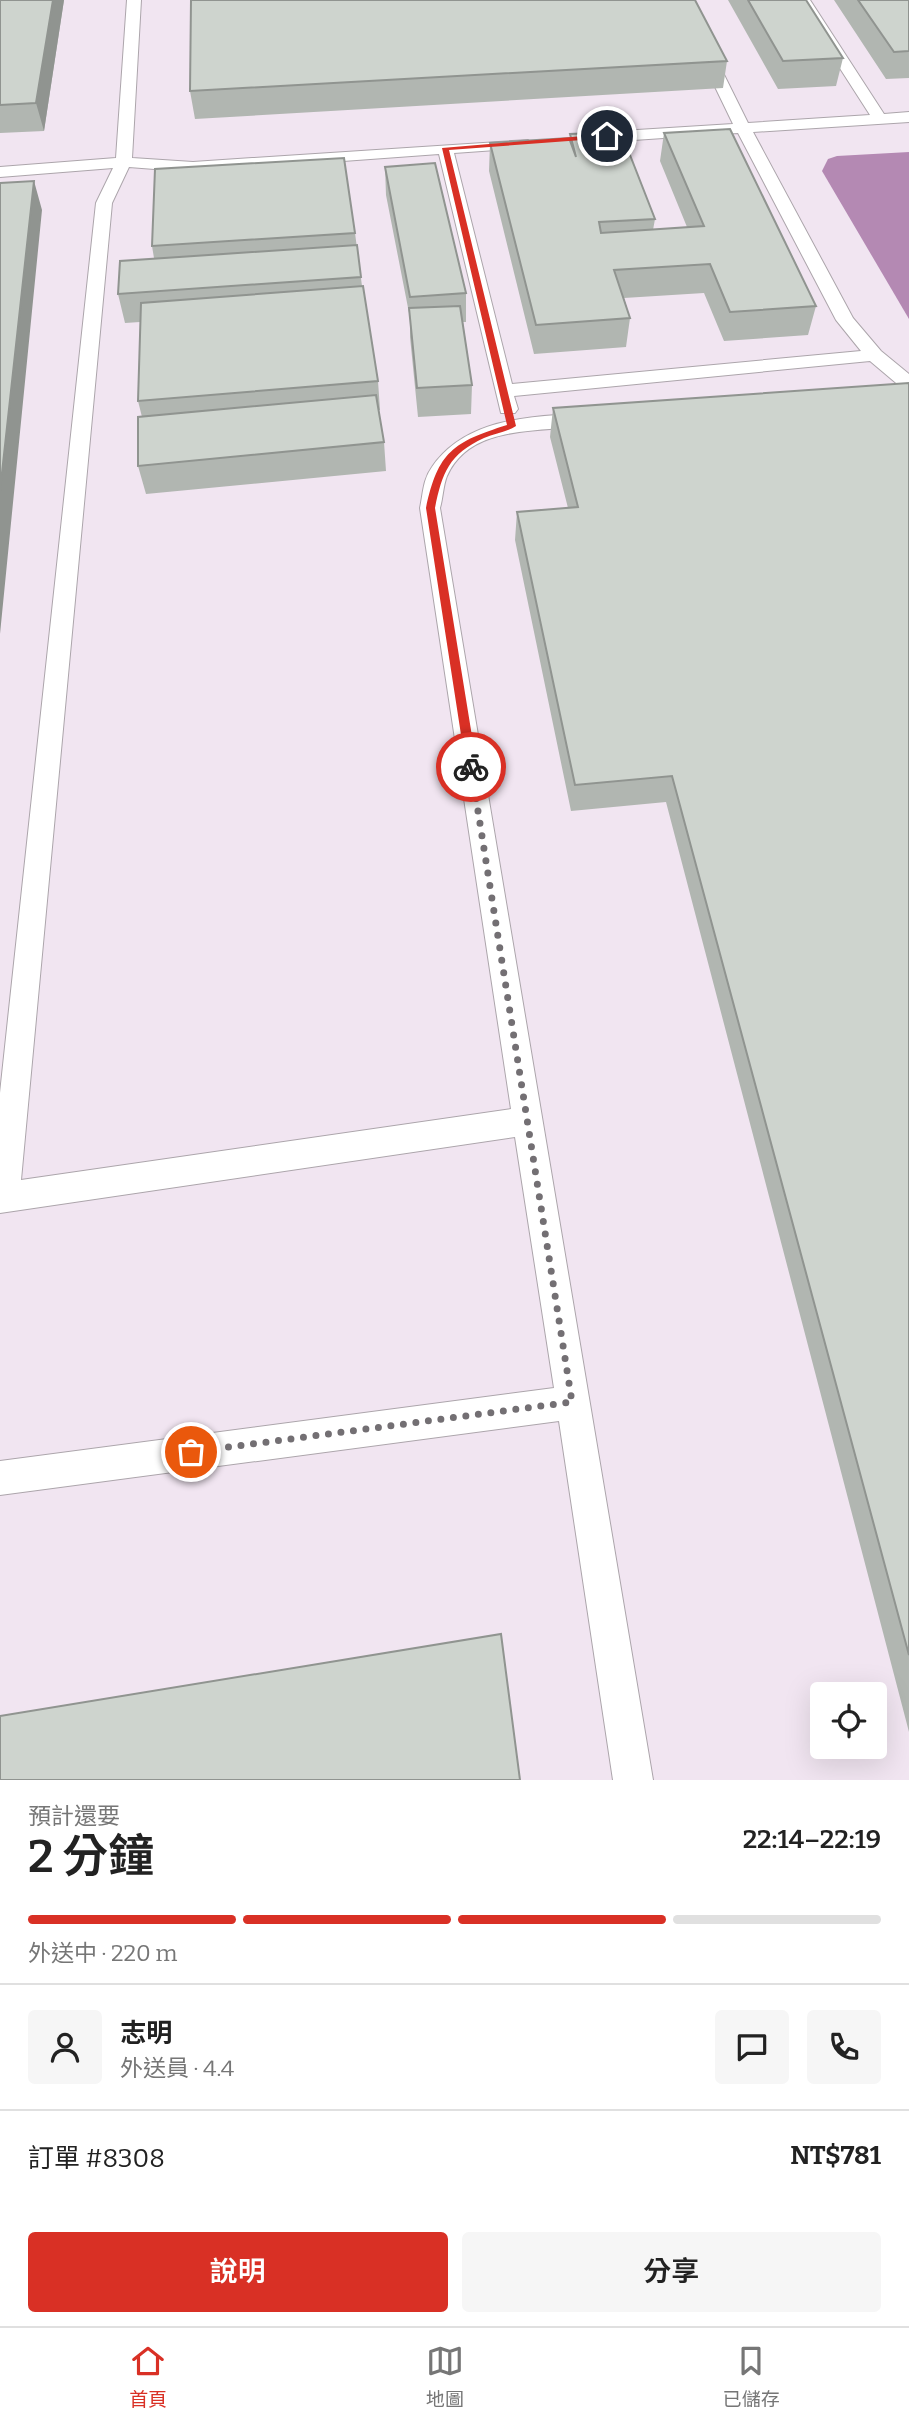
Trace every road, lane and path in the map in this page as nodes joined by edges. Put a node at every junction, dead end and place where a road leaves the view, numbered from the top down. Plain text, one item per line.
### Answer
1 (134, 0) edge
2 (680, 0) edge
3 (803, 0) edge
4 (909, 117) edge
5 (880, 119) junction
6 (742, 126) junction
7 (566, 139) edge
8 (540, 141) edge
9 (445, 148) junction
10 (124, 162) junction
11 (0, 172) edge
12 (874, 355) junction
13 (900, 387) edge
14 (503, 391) junction
15 (611, 417) edge
16 (512, 426) junction
17 (528, 1121) junction
18 (2, 1198) edge
19 (572, 1402) junction
20 (0, 1478) edge
21 (633, 1780) edge

1 - 10 lane
2 - 6 lane
3 - 5 lane
4 - 5 lane
5 - 6 lane
6 - 7 lane
6 - 12 lane
8 - 9 lane
9 - 10 lane
9 - 14 lane
10 - 11 lane
10 - 18 lane
12 - 13 lane
12 - 14 lane
14 - 16 lane
15 - 16 lane
16 - 17 lane
17 - 18 lane
17 - 19 lane
19 - 20 lane
19 - 21 lane

